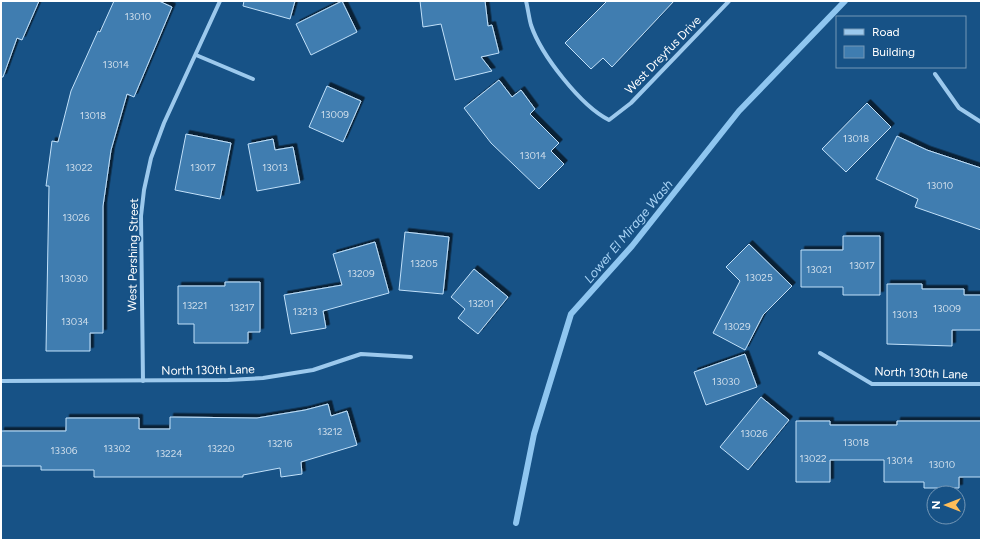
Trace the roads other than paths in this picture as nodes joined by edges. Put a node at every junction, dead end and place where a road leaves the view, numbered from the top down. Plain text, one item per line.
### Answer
1 (220, 1) edge
2 (526, 1) edge
3 (729, 1) edge
4 (196, 55) junction
5 (935, 74) dead end
6 (253, 79) dead end
7 (981, 122) edge
8 (820, 353) dead end
9 (411, 357) dead end
10 (143, 381) junction
11 (1, 382) edge
12 (981, 384) edge

1 - 4 street, West Pershing Street
2 - 3 street, West Dreyfus Drive
4 - 6 street
4 - 10 street, West Pershing Street
5 - 7 street
8 - 12 street, North 130th Lane
9 - 10 street, North 130th Lane
10 - 11 street, North 130th Lane

